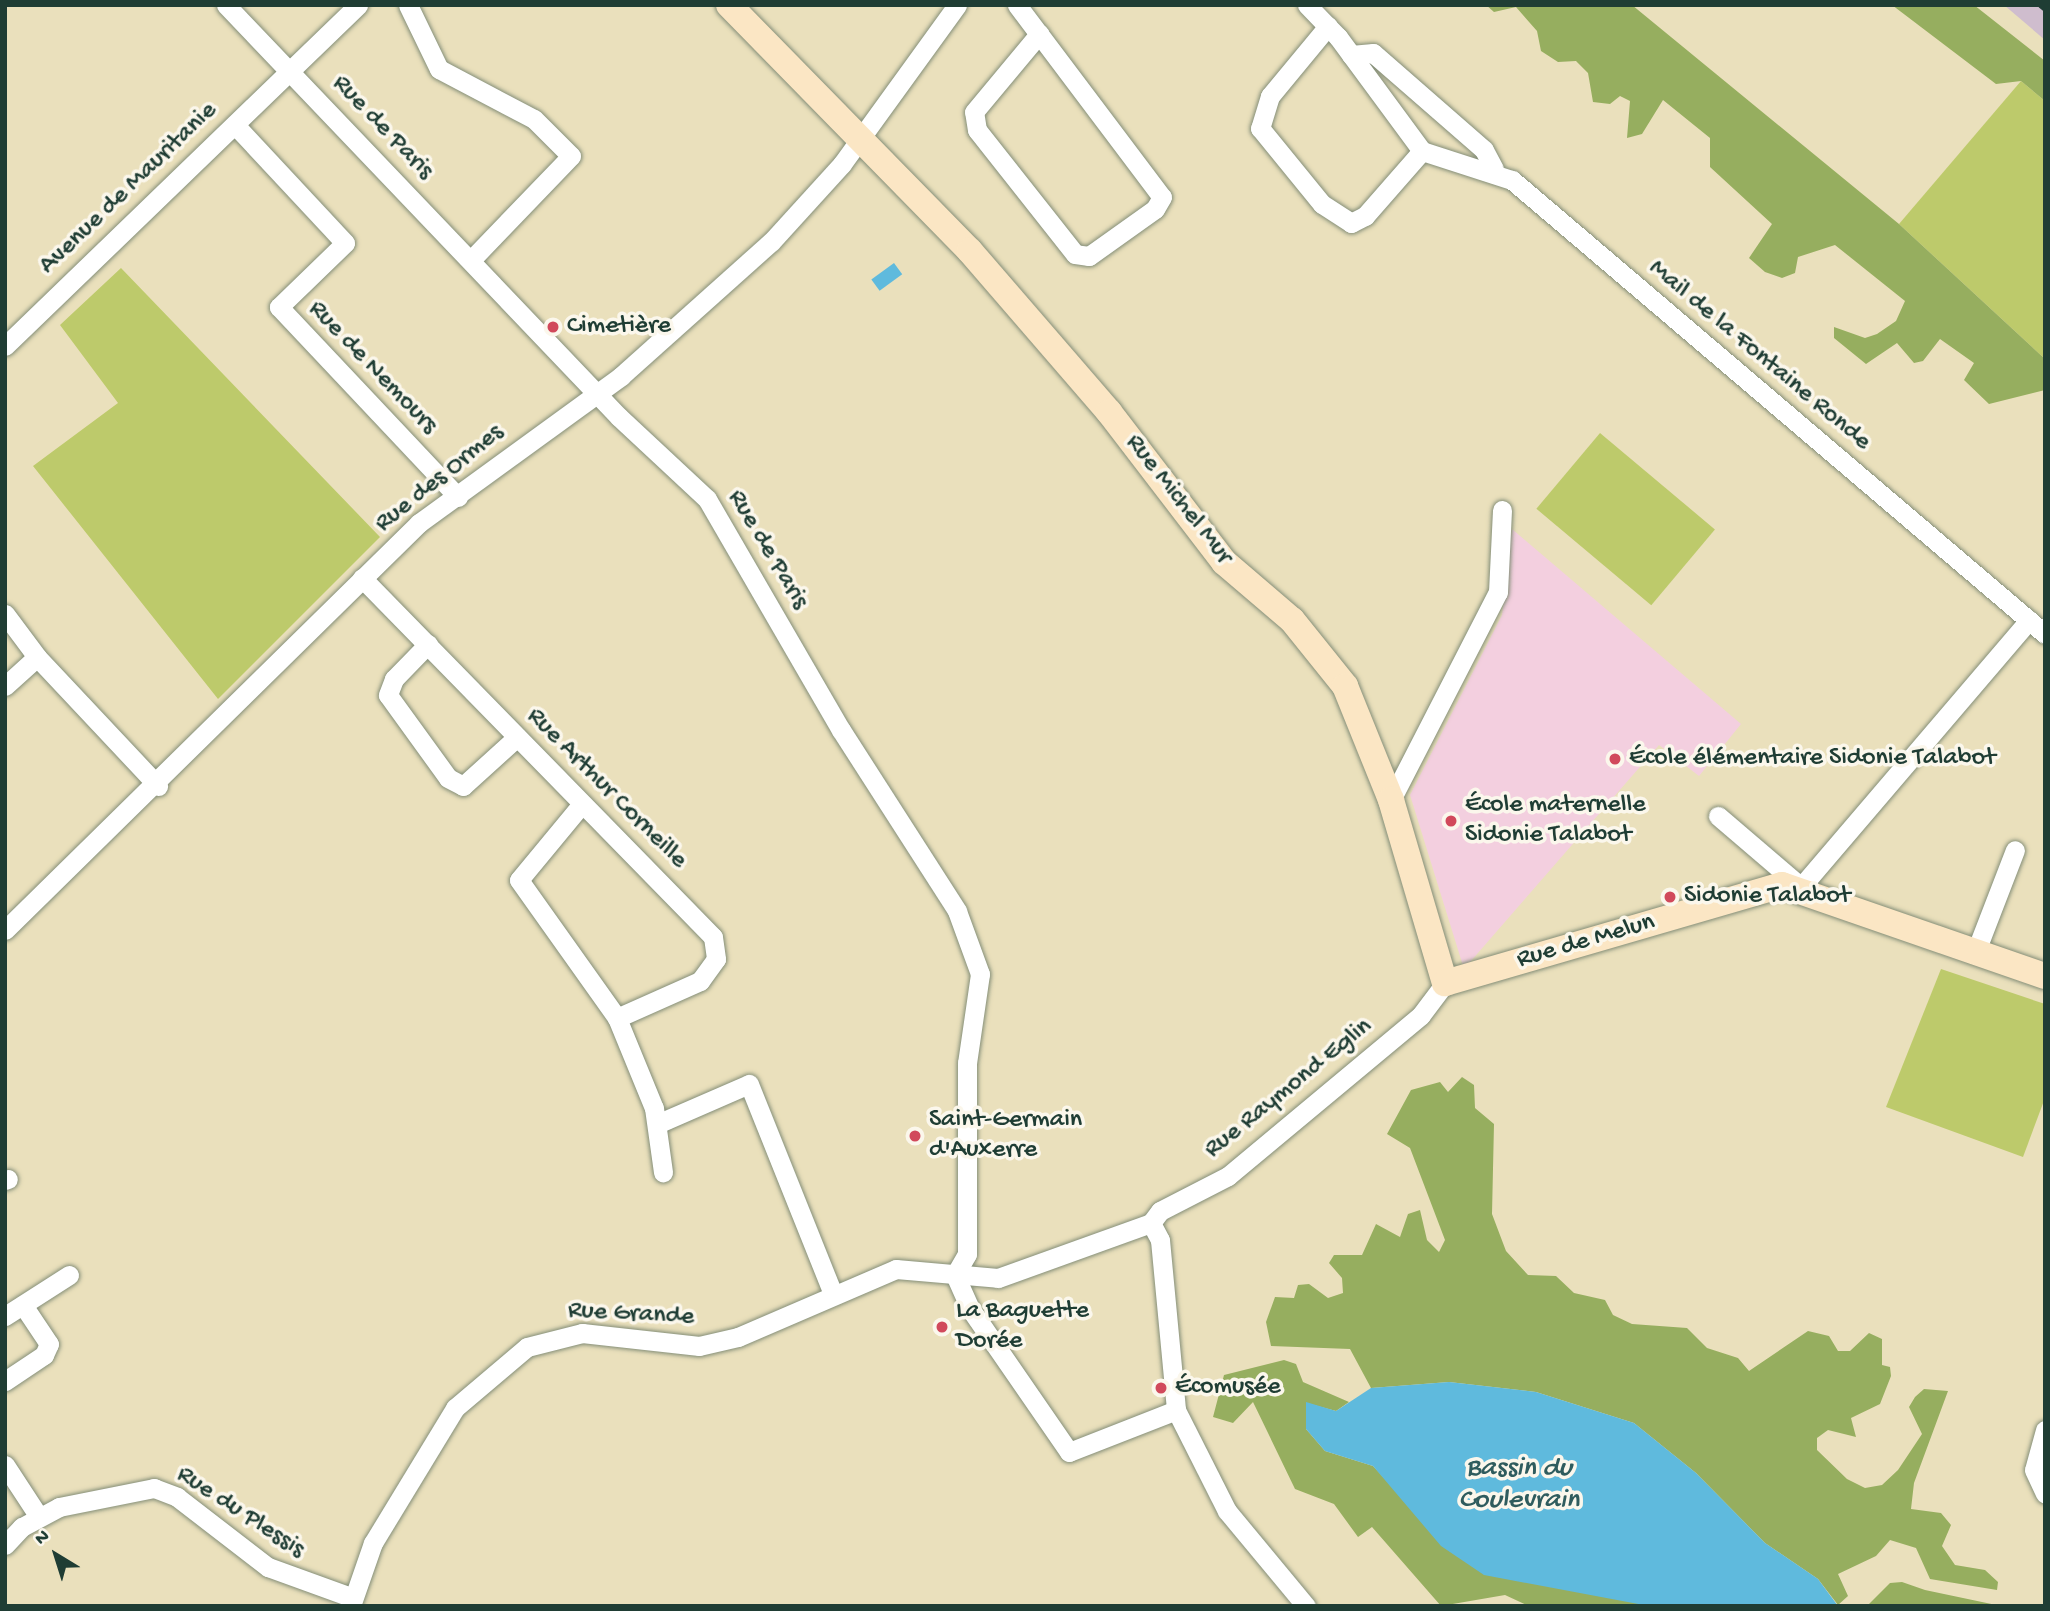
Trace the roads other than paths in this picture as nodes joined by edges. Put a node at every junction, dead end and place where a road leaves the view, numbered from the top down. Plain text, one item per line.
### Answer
1 (226, 5) edge
2 (358, 5) edge
3 (408, 5) edge
4 (729, 5) edge
5 (957, 5) edge
6 (1017, 5) edge
7 (1307, 5) edge
8 (1328, 26) junction
9 (1039, 34) junction
10 (1351, 55) junction
11 (290, 70) junction
12 (234, 125) junction
13 (859, 141) junction
14 (1422, 151) junction
15 (1494, 169) junction
16 (472, 259) junction
17 (5, 346) edge
18 (597, 393) junction
19 (458, 496) junction
20 (1502, 510) dead end
21 (362, 578) junction
22 (5, 614) edge
23 (2029, 620) junction
24 (2045, 634) edge
25 (428, 644) junction
26 (37, 657) junction
27 (5, 686) edge
28 (517, 737) junction
29 (158, 786) junction
30 (1391, 800) junction
31 (581, 805) junction
32 (1718, 816) dead end
33 (2015, 850) dead end
34 (1801, 887) junction
35 (5, 930) edge
36 (1976, 951) junction
37 (2045, 976) edge
38 (1445, 984) junction
39 (617, 1018) junction
40 (657, 1124) junction
41 (663, 1172) dead end
42 (1152, 1223) junction
43 (69, 1275) dead end
44 (955, 1275) junction
45 (832, 1292) junction
46 (23, 1305) junction
47 (5, 1316) edge
48 (5, 1381) edge
49 (1176, 1410) junction
50 (2045, 1430) edge
51 (5, 1465) edge
52 (2045, 1494) edge
53 (39, 1517) junction
54 (5, 1545) edge
55 (351, 1601) edge
56 (1306, 1606) edge

1 - 11 street, Rue de Paris
2 - 11 street, Avenue de Mauritanie
3 - 16 street
4 - 13 street, Rue Michel Mur
5 - 13 street, Rue des Ormes
6 - 9 street
7 - 8 street
8 - 10 street
8 - 14 street
9 - 9 street
10 - 14 street
10 - 15 street
11 - 12 street, Avenue de Mauritanie
11 - 16 street, Rue de Paris
12 - 17 street, Avenue de Mauritanie
12 - 19 street, Rue de Nemours
13 - 18 street, Rue des Ormes
13 - 30 street, Rue Michel Mur
14 - 15 street, Mail de la Fontaine Ronde
15 - 23 street, Mail de la Fontaine Ronde
16 - 18 street, Rue de Paris
18 - 19 street, Rue des Ormes
18 - 44 street, Rue de Paris
19 - 21 street, Rue des Ormes
20 - 30 street
21 - 25 street, Rue Arthur Corneille
21 - 29 street, Rue des Ormes
22 - 26 street
23 - 24 street, Mail de la Fontaine Ronde
23 - 34 street
25 - 28 street, Rue Arthur Corneille
25 - 28 street
26 - 27 street
26 - 29 street
28 - 31 street, Rue Arthur Corneille
29 - 35 street, Rue des Ormes
30 - 38 street, Rue Michel Mur
31 - 39 street
31 - 39 street, Rue Arthur Corneille
32 - 34 street
33 - 36 street
34 - 36 street, Rue de Melun
34 - 38 street, Rue de Melun
36 - 37 street, Rue de Melun
38 - 42 street, Rue Raymond Eglin
39 - 40 street
40 - 41 street
40 - 45 street
42 - 44 street, Rue Raymond Eglin
42 - 49 street
43 - 46 street
44 - 45 street, Rue Grande
44 - 49 street
45 - 55 street, Rue Grande
46 - 47 street
46 - 48 street
49 - 56 street
50 - 52 street
51 - 53 street
53 - 54 street
53 - 55 street, Rue du Plessis

